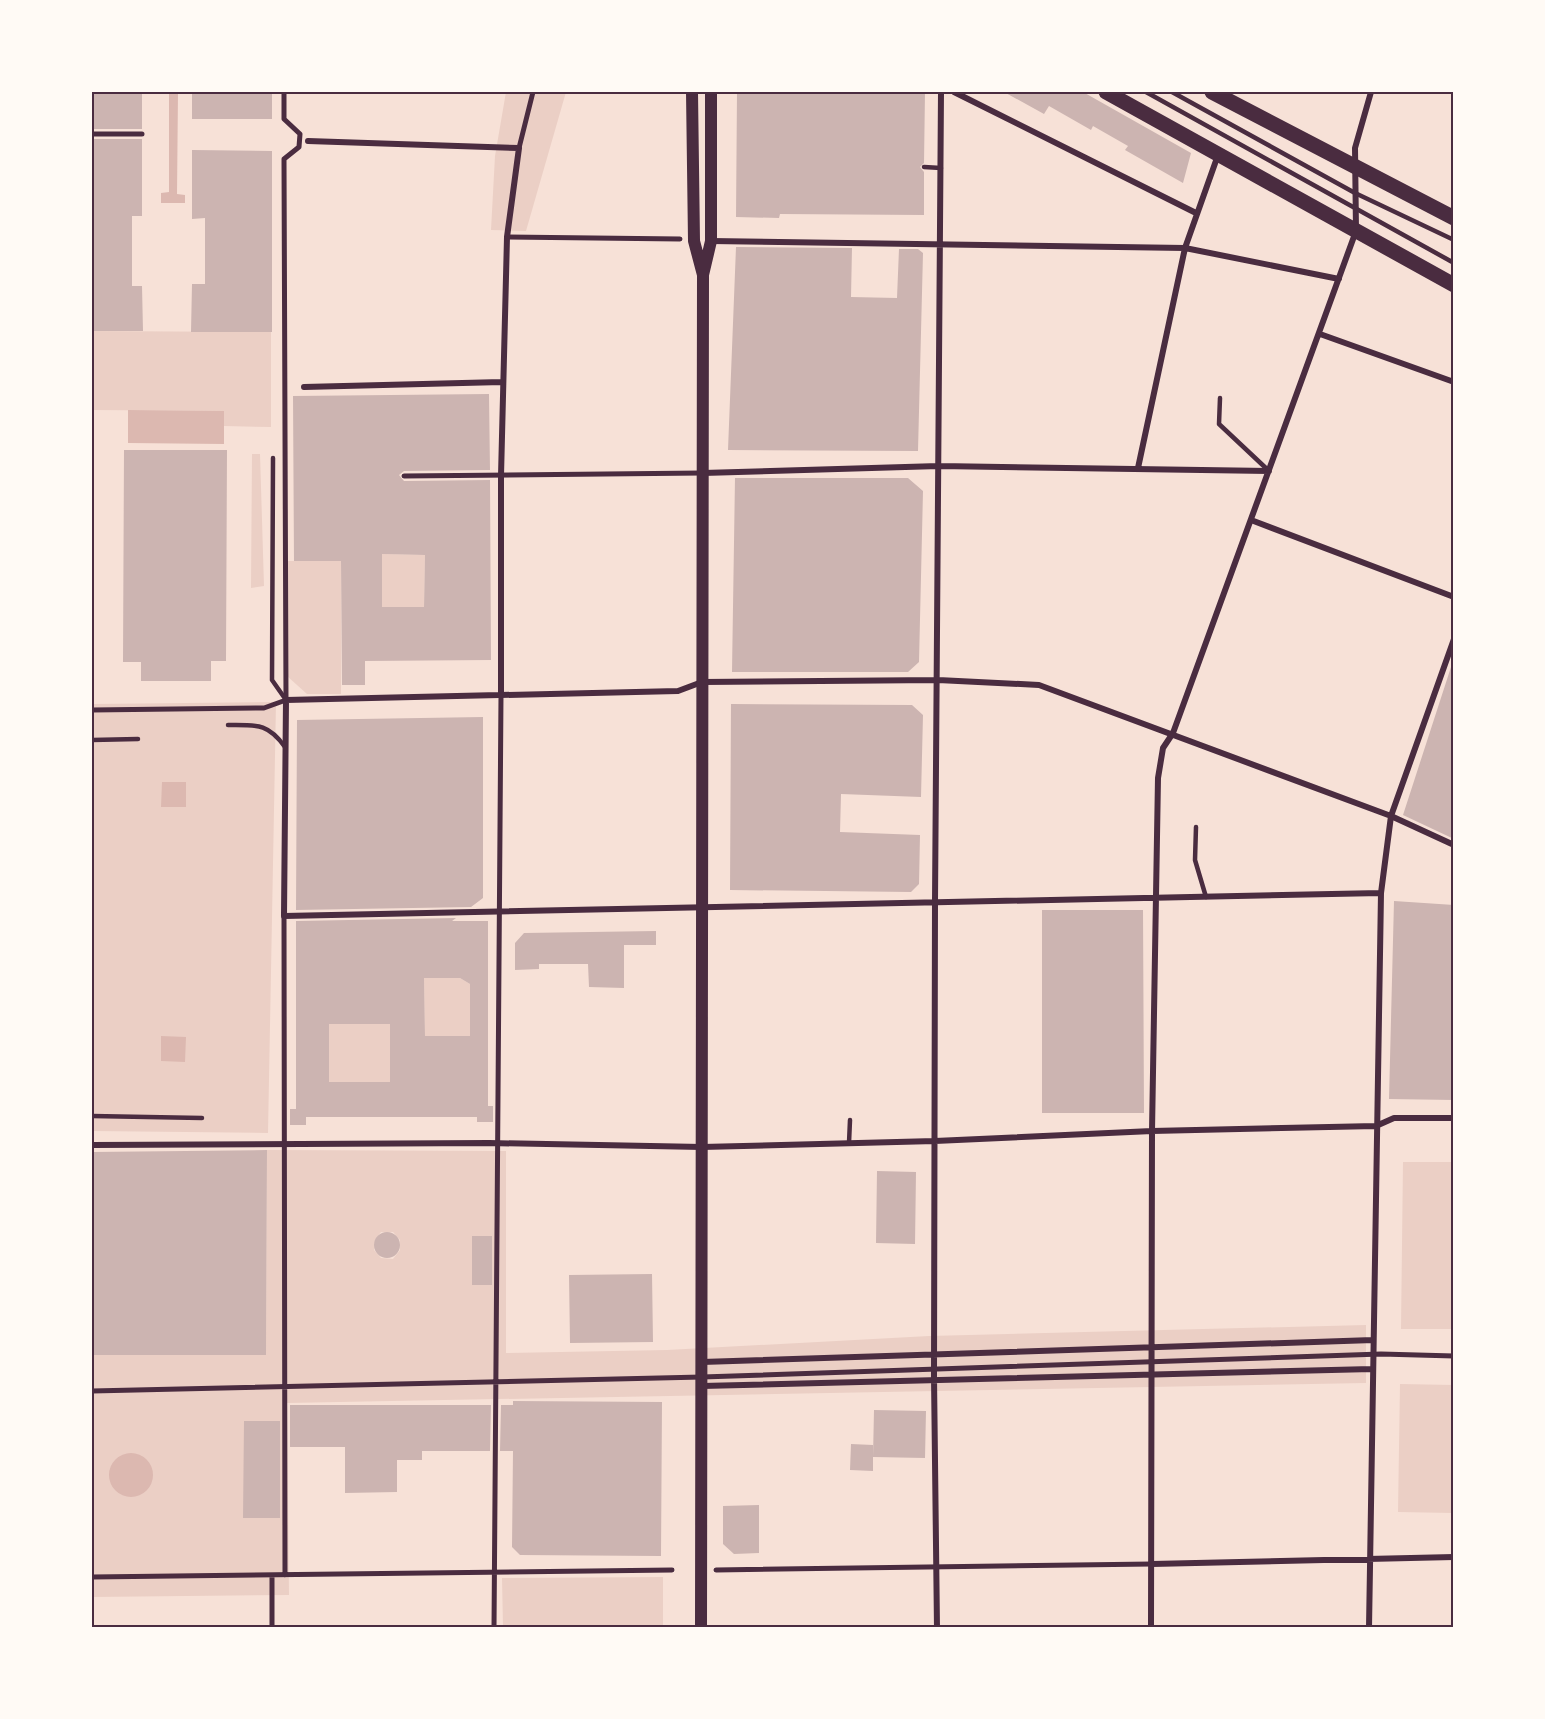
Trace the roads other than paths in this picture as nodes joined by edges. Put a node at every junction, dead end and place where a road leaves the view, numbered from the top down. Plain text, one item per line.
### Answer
1 (284, 92) edge
2 (533, 92) edge
3 (692, 92) edge
4 (711, 92) edge
5 (941, 92) edge
6 (954, 92) edge
7 (1106, 92) edge
8 (1146, 92) edge
9 (1172, 92) edge
10 (1212, 92) edge
11 (1371, 92) edge
12 (92, 134) edge
13 (142, 135) dead end
14 (308, 141) dead end
15 (519, 148) junction
16 (1218, 154) junction
17 (1355, 166) junction
18 (924, 167) dead end
19 (941, 168) junction
20 (1355, 193) junction
21 (1356, 209) junction
22 (1196, 213) junction
23 (1454, 218) edge
24 (1356, 231) junction
25 (507, 237) junction
26 (680, 239) dead end
27 (1454, 240) edge
28 (711, 241) junction
29 (938, 243) junction
30 (1185, 248) junction
31 (1454, 263) edge
32 (703, 275) junction
33 (1339, 279) junction
34 (1454, 285) edge
35 (1320, 334) junction
36 (502, 382) junction
37 (1454, 382) edge
38 (304, 387) dead end
39 (1220, 398) dead end
40 (273, 458) dead end
41 (939, 466) junction
42 (1138, 468) junction
43 (1269, 471) junction
44 (702, 473) junction
45 (404, 476) dead end
46 (501, 476) junction
47 (1251, 520) junction
48 (1454, 597) edge
49 (1454, 639) edge
50 (938, 680) junction
51 (702, 682) junction
52 (501, 695) junction
53 (286, 700) junction
54 (92, 710) edge
55 (228, 725) dead end
56 (1173, 733) junction
57 (138, 739) dead end
58 (92, 740) edge
59 (286, 748) junction
60 (1391, 816) junction
61 (1196, 827) dead end
62 (1454, 845) edge
63 (1381, 893) junction
64 (1156, 897) junction
65 (1206, 897) junction
66 (935, 902) junction
67 (702, 906) junction
68 (500, 913) junction
69 (284, 916) junction
70 (92, 1116) edge
71 (202, 1118) dead end
72 (1454, 1118) edge
73 (850, 1120) dead end
74 (1376, 1126) junction
75 (1152, 1131) junction
76 (935, 1141) junction
77 (285, 1143) junction
78 (498, 1143) junction
79 (849, 1143) junction
80 (92, 1145) edge
81 (702, 1147) junction
82 (1373, 1340) junction
83 (1152, 1347) junction
84 (934, 1354) junction
85 (1372, 1354) junction
86 (1454, 1356) edge
87 (702, 1362) junction
88 (1152, 1362) junction
89 (934, 1368) junction
90 (1372, 1369) junction
91 (1151, 1376) junction
92 (496, 1380) junction
93 (934, 1381) junction
94 (702, 1382) junction
95 (285, 1385) junction
96 (92, 1390) edge
97 (1454, 1557) edge
98 (1369, 1558) junction
99 (1152, 1564) junction
100 (938, 1567) junction
101 (672, 1570) dead end
102 (716, 1570) dead end
103 (494, 1573) junction
104 (285, 1575) junction
105 (272, 1576) junction
106 (92, 1577) edge
107 (272, 1628) edge
108 (494, 1628) edge
109 (701, 1628) edge
110 (937, 1628) edge
111 (1151, 1628) edge
112 (1369, 1628) edge

1 - 53 street
2 - 15 street
3 - 32 main road
4 - 28 main road
5 - 19 street
6 - 22 street
7 - 16 main road
8 - 21 lane
9 - 20 lane
10 - 17 main road
11 - 17 street
12 - 13 street
14 - 15 street
15 - 25 street
16 - 22 street
16 - 24 main road
17 - 20 street
17 - 23 main road
18 - 19 lane
19 - 29 street
20 - 21 street
20 - 27 lane
21 - 24 street
21 - 31 lane
22 - 30 street
24 - 33 street
24 - 34 main road
25 - 26 street
25 - 36 street
28 - 29 street
28 - 32 main road
29 - 30 street
29 - 41 street
30 - 33 street
30 - 42 street
32 - 44 main road
33 - 35 street
35 - 37 street
35 - 43 street
36 - 38 street
36 - 46 street
39 - 43 lane
40 - 53 lane
41 - 42 street
41 - 44 street
41 - 50 street
42 - 43 street
43 - 47 street
44 - 46 street
44 - 51 main road
45 - 46 street
46 - 52 street
47 - 48 street
47 - 56 street
49 - 60 street
50 - 51 street
50 - 56 street
50 - 66 street
51 - 52 street
51 - 67 main road
52 - 53 street
52 - 68 street
53 - 54 street
53 - 59 street
55 - 59 lane
56 - 60 street
56 - 64 street
57 - 58 lane
59 - 69 street
60 - 62 street
60 - 63 street
61 - 65 lane
63 - 65 street
63 - 74 street
64 - 65 street
64 - 66 street
64 - 75 street
66 - 67 street
66 - 76 street
67 - 68 street
67 - 81 main road
68 - 69 street
68 - 78 street
69 - 77 street
70 - 71 lane
72 - 74 street
73 - 79 lane
74 - 75 street
74 - 82 street
75 - 76 street
75 - 83 street
76 - 79 street
76 - 84 street
77 - 78 street
77 - 80 street
77 - 95 street
78 - 81 street
78 - 92 street
79 - 81 street
81 - 87 main road
82 - 83 street
82 - 85 street
83 - 84 street
83 - 88 street
84 - 87 street
84 - 89 street
85 - 86 street
85 - 88 street
85 - 90 street
87 - 94 main road
88 - 89 street
88 - 91 street
89 - 93 street
89 - 94 street
90 - 91 street
90 - 98 street
91 - 93 street
91 - 99 street
92 - 94 street
92 - 95 street
92 - 103 street
93 - 94 street
93 - 100 street
94 - 109 main road
95 - 96 street
95 - 104 street
97 - 98 street
98 - 99 street
98 - 112 street
99 - 100 street
99 - 111 street
100 - 102 street
100 - 110 street
101 - 103 street
103 - 104 street
103 - 108 street
104 - 105 street
105 - 106 street
105 - 107 street

